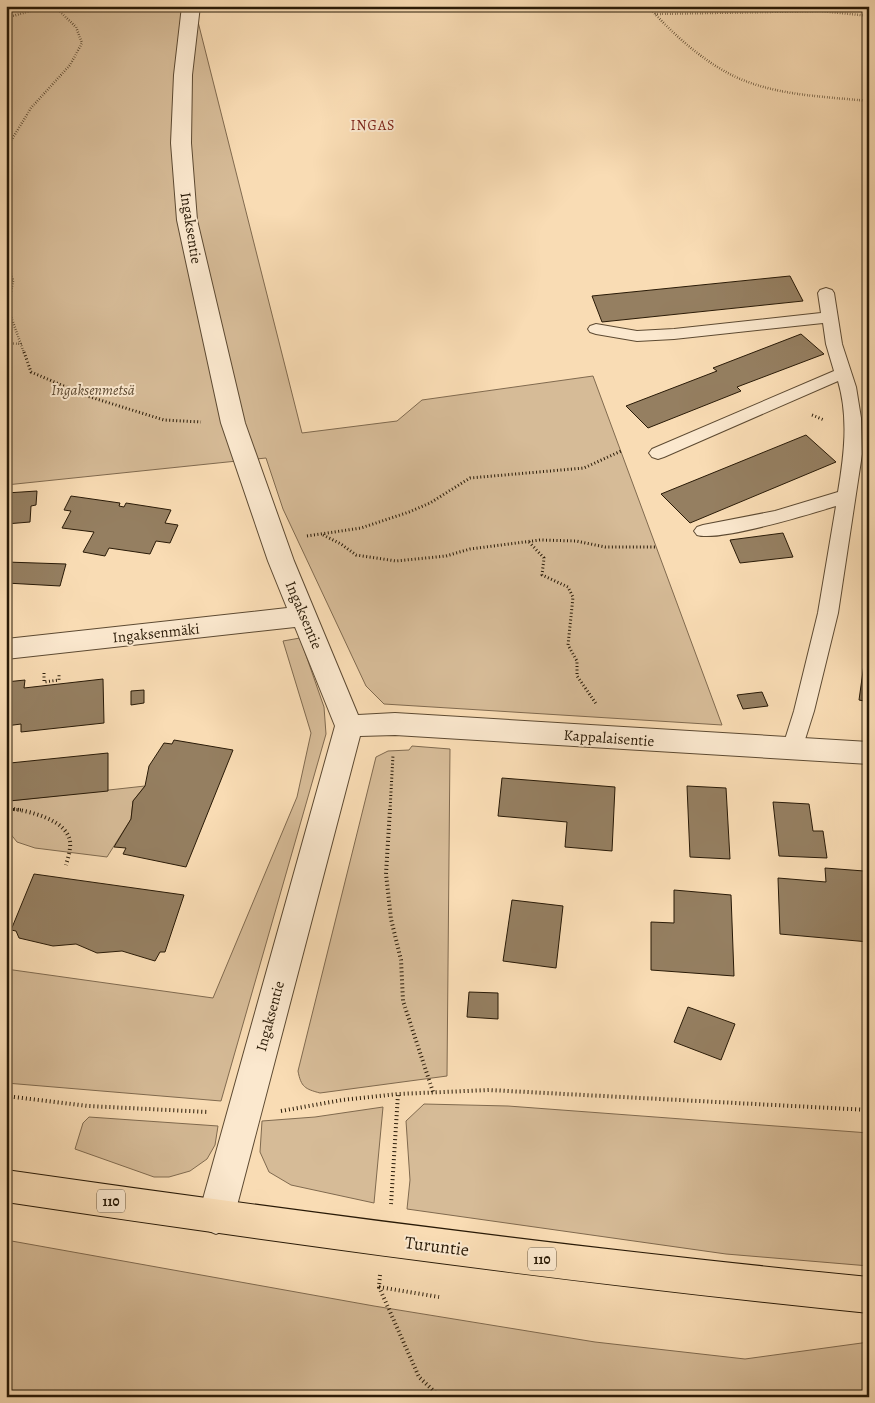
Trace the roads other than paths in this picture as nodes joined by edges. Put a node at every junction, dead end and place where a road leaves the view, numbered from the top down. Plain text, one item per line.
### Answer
1 (191, 6) edge
2 (826, 293) dead end
3 (830, 317) junction
4 (596, 329) dead end
5 (843, 373) junction
6 (658, 453) dead end
7 (846, 496) junction
8 (703, 531) dead end
9 (305, 616) junction
10 (6, 649) edge
11 (349, 726) junction
12 (792, 749) junction
13 (869, 753) edge
14 (6, 1186) edge
15 (216, 1217) junction
16 (869, 1295) edge

1 - 9 street, Ingaksentie
2 - 3 lane
3 - 4 lane
3 - 5 lane
5 - 6 lane
5 - 7 lane
7 - 8 lane
7 - 12 lane
9 - 10 street, Ingaksenmäki
9 - 11 street, Ingaksentie
11 - 12 street, Kappalaisentie
11 - 15 street, Ingaksentie
12 - 13 street, Kappalaisentie
14 - 15 main road, Turuntie / 110
15 - 16 main road, Turuntie / 110

